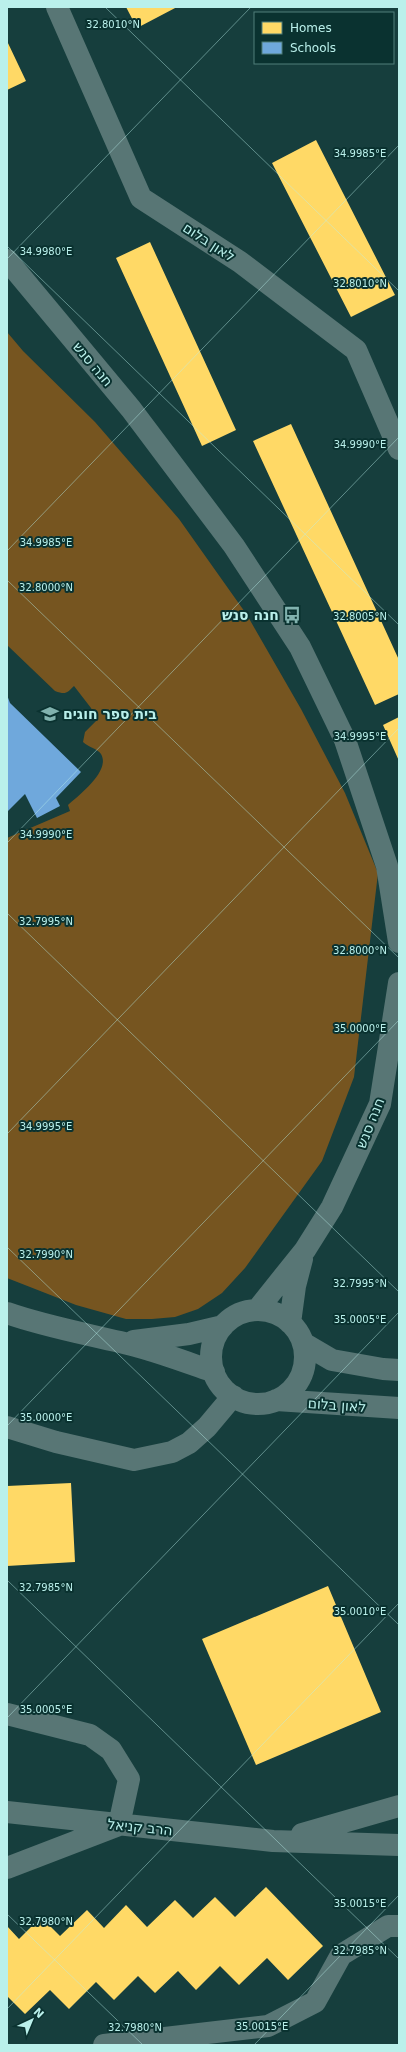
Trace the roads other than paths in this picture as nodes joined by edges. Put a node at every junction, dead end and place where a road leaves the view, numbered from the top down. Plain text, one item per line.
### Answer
1 (57, 7) edge
2 (7, 260) edge
3 (399, 449) edge
4 (399, 942) edge
5 (399, 983) edge
6 (305, 1250) junction
7 (257, 1310) junction
8 (7, 1313) edge
9 (290, 1323) junction
10 (223, 1326) junction
11 (121, 1342) junction
12 (303, 1343) junction
13 (399, 1370) edge
14 (214, 1372) junction
15 (233, 1396) junction
16 (276, 1400) junction
17 (399, 1408) edge
18 (7, 1427) edge
19 (7, 1714) edge
20 (399, 1806) edge
21 (7, 1812) edge
22 (119, 1825) junction
23 (273, 1841) junction
24 (399, 1845) edge
25 (7, 1868) edge
26 (399, 1926) edge
27 (104, 2045) edge

1 - 3 street, לאון בלום
2 - 4 street, חנה סנש
5 - 6 street, חנה סנש
6 - 7 street, חנה סנש
6 - 9 street, חנה סנש
7 - 9 street
7 - 10 street
8 - 11 street
9 - 12 street
10 - 11 street
10 - 14 street
11 - 14 street
12 - 13 street
12 - 16 street
14 - 15 street
15 - 16 street
15 - 18 street
16 - 17 street, לאון בלום
19 - 22 street
20 - 23 street, הרב קניאל
21 - 22 street, הרב קניאל
22 - 23 street, הרב קניאל
22 - 25 street
23 - 24 street, הרב קניאל
26 - 27 street

